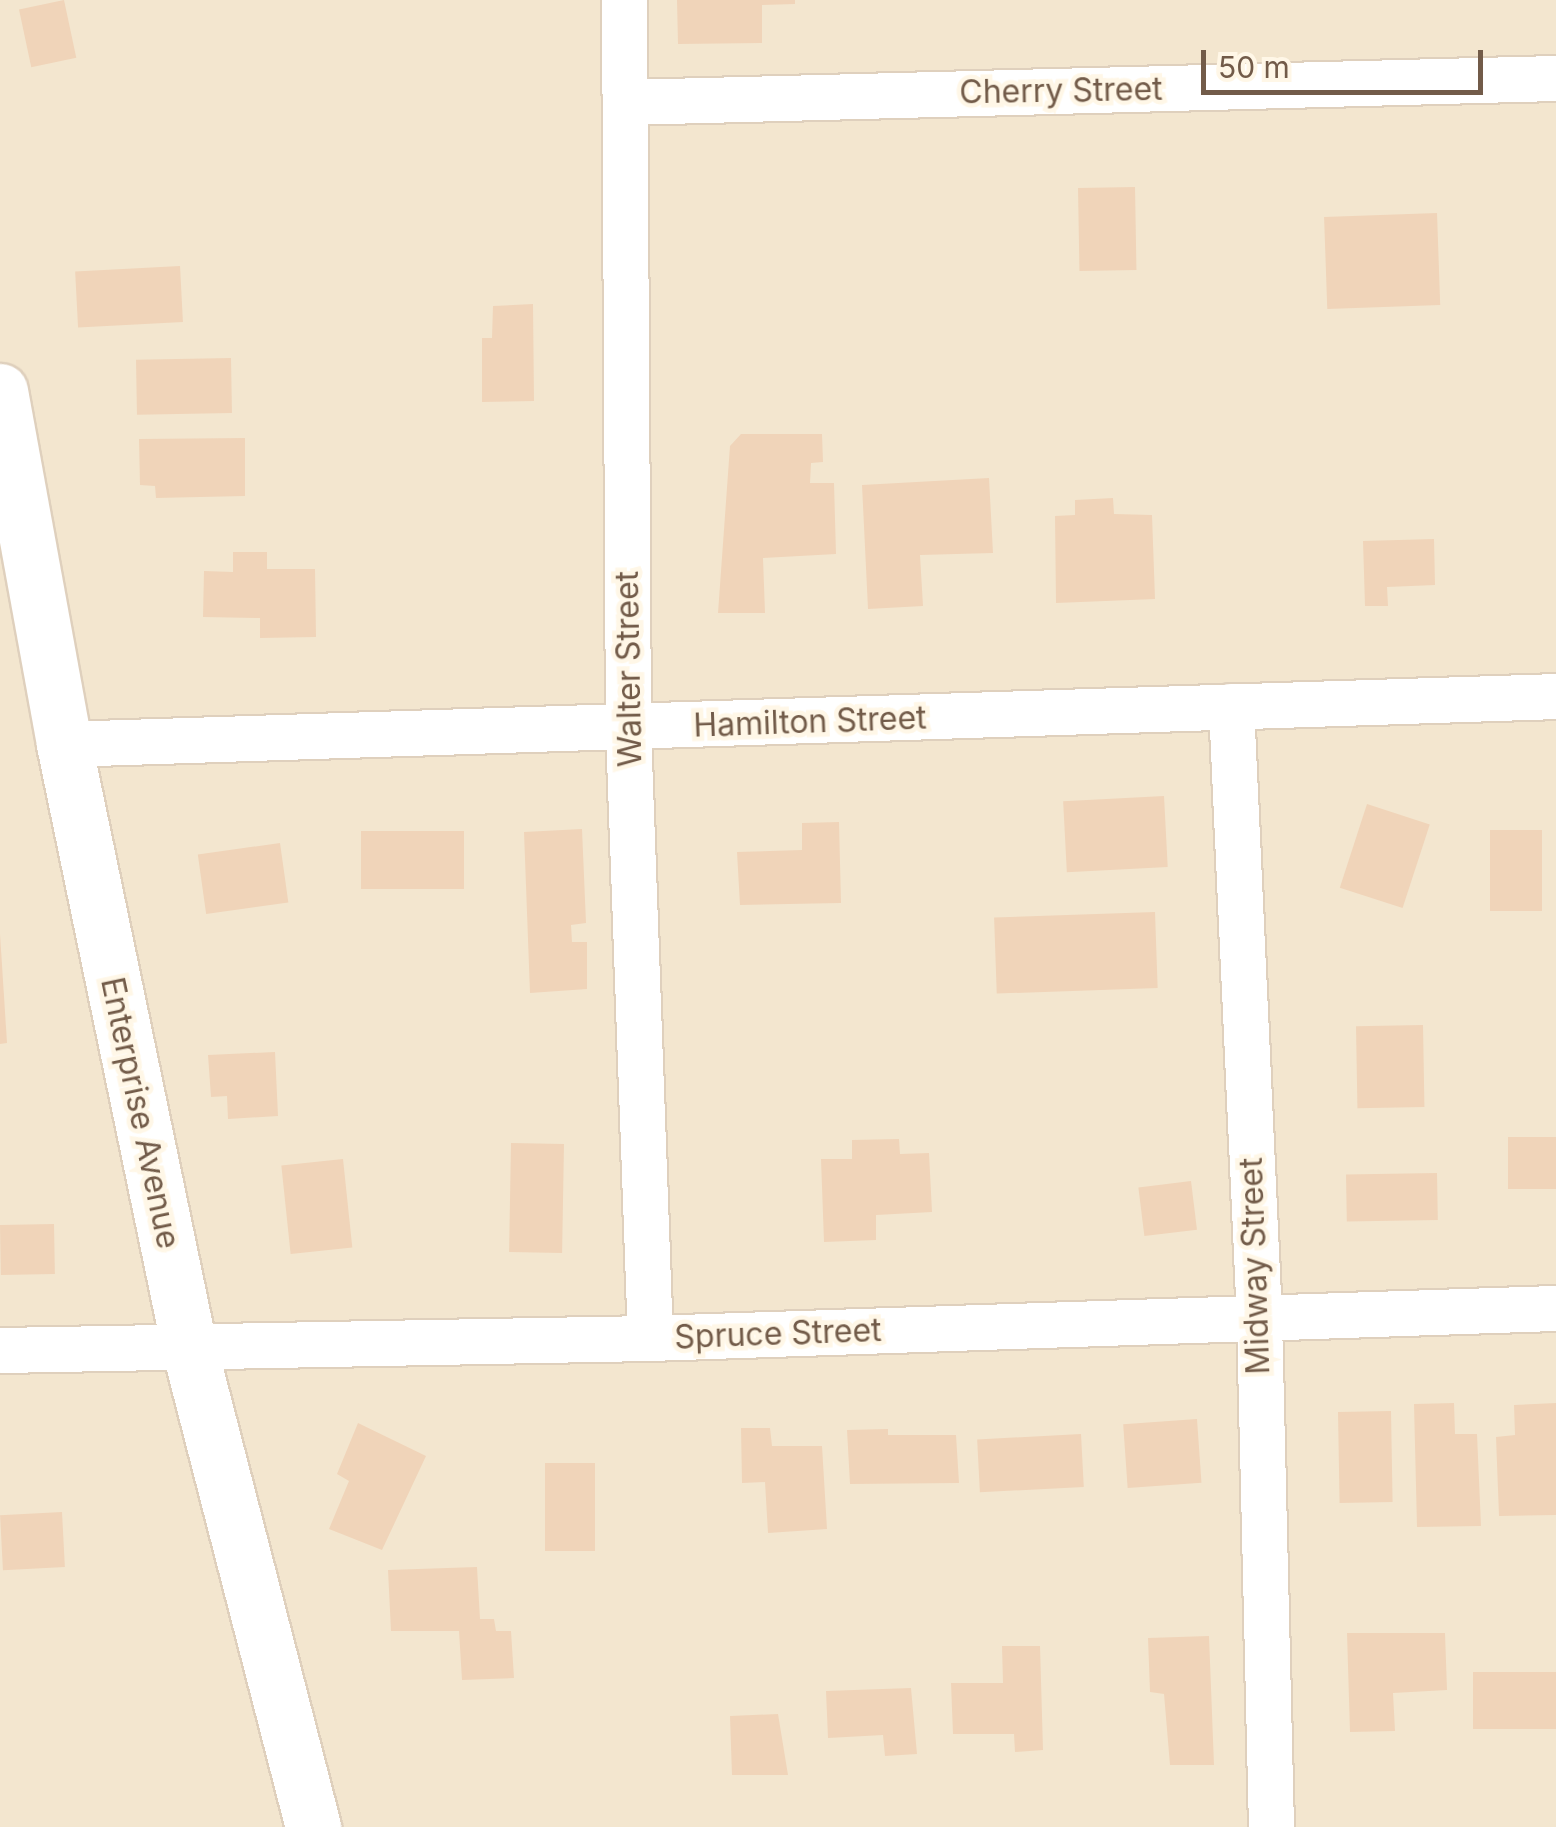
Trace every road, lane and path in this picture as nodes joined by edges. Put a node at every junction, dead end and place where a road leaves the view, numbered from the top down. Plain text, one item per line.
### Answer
1 (624, 0) edge
2 (1556, 78) edge
3 (627, 102) junction
4 (0, 391) edge
5 (1556, 696) edge
6 (1232, 706) junction
7 (628, 730) junction
8 (64, 744) junction
9 (1556, 1308) edge
10 (1258, 1319) junction
11 (650, 1338) junction
12 (189, 1347) junction
13 (0, 1350) edge
14 (313, 1827) edge
15 (1271, 1827) edge

1 - 3 street, Walter Street
2 - 3 street, Cherry Street
3 - 7 street, Walter Street
4 - 8 street, Enterprise Avenue
5 - 6 street, Hamilton Street
6 - 7 street, Hamilton Street
6 - 10 street, Midway Street
7 - 8 street, Hamilton Street
7 - 11 street, Walter Street
8 - 12 street, Enterprise Avenue
9 - 10 street, Spruce Street
10 - 11 street, Spruce Street
10 - 15 street, Midway Street
11 - 12 street, Spruce Street
12 - 13 street, Spruce Street
12 - 14 street, Enterprise Avenue

